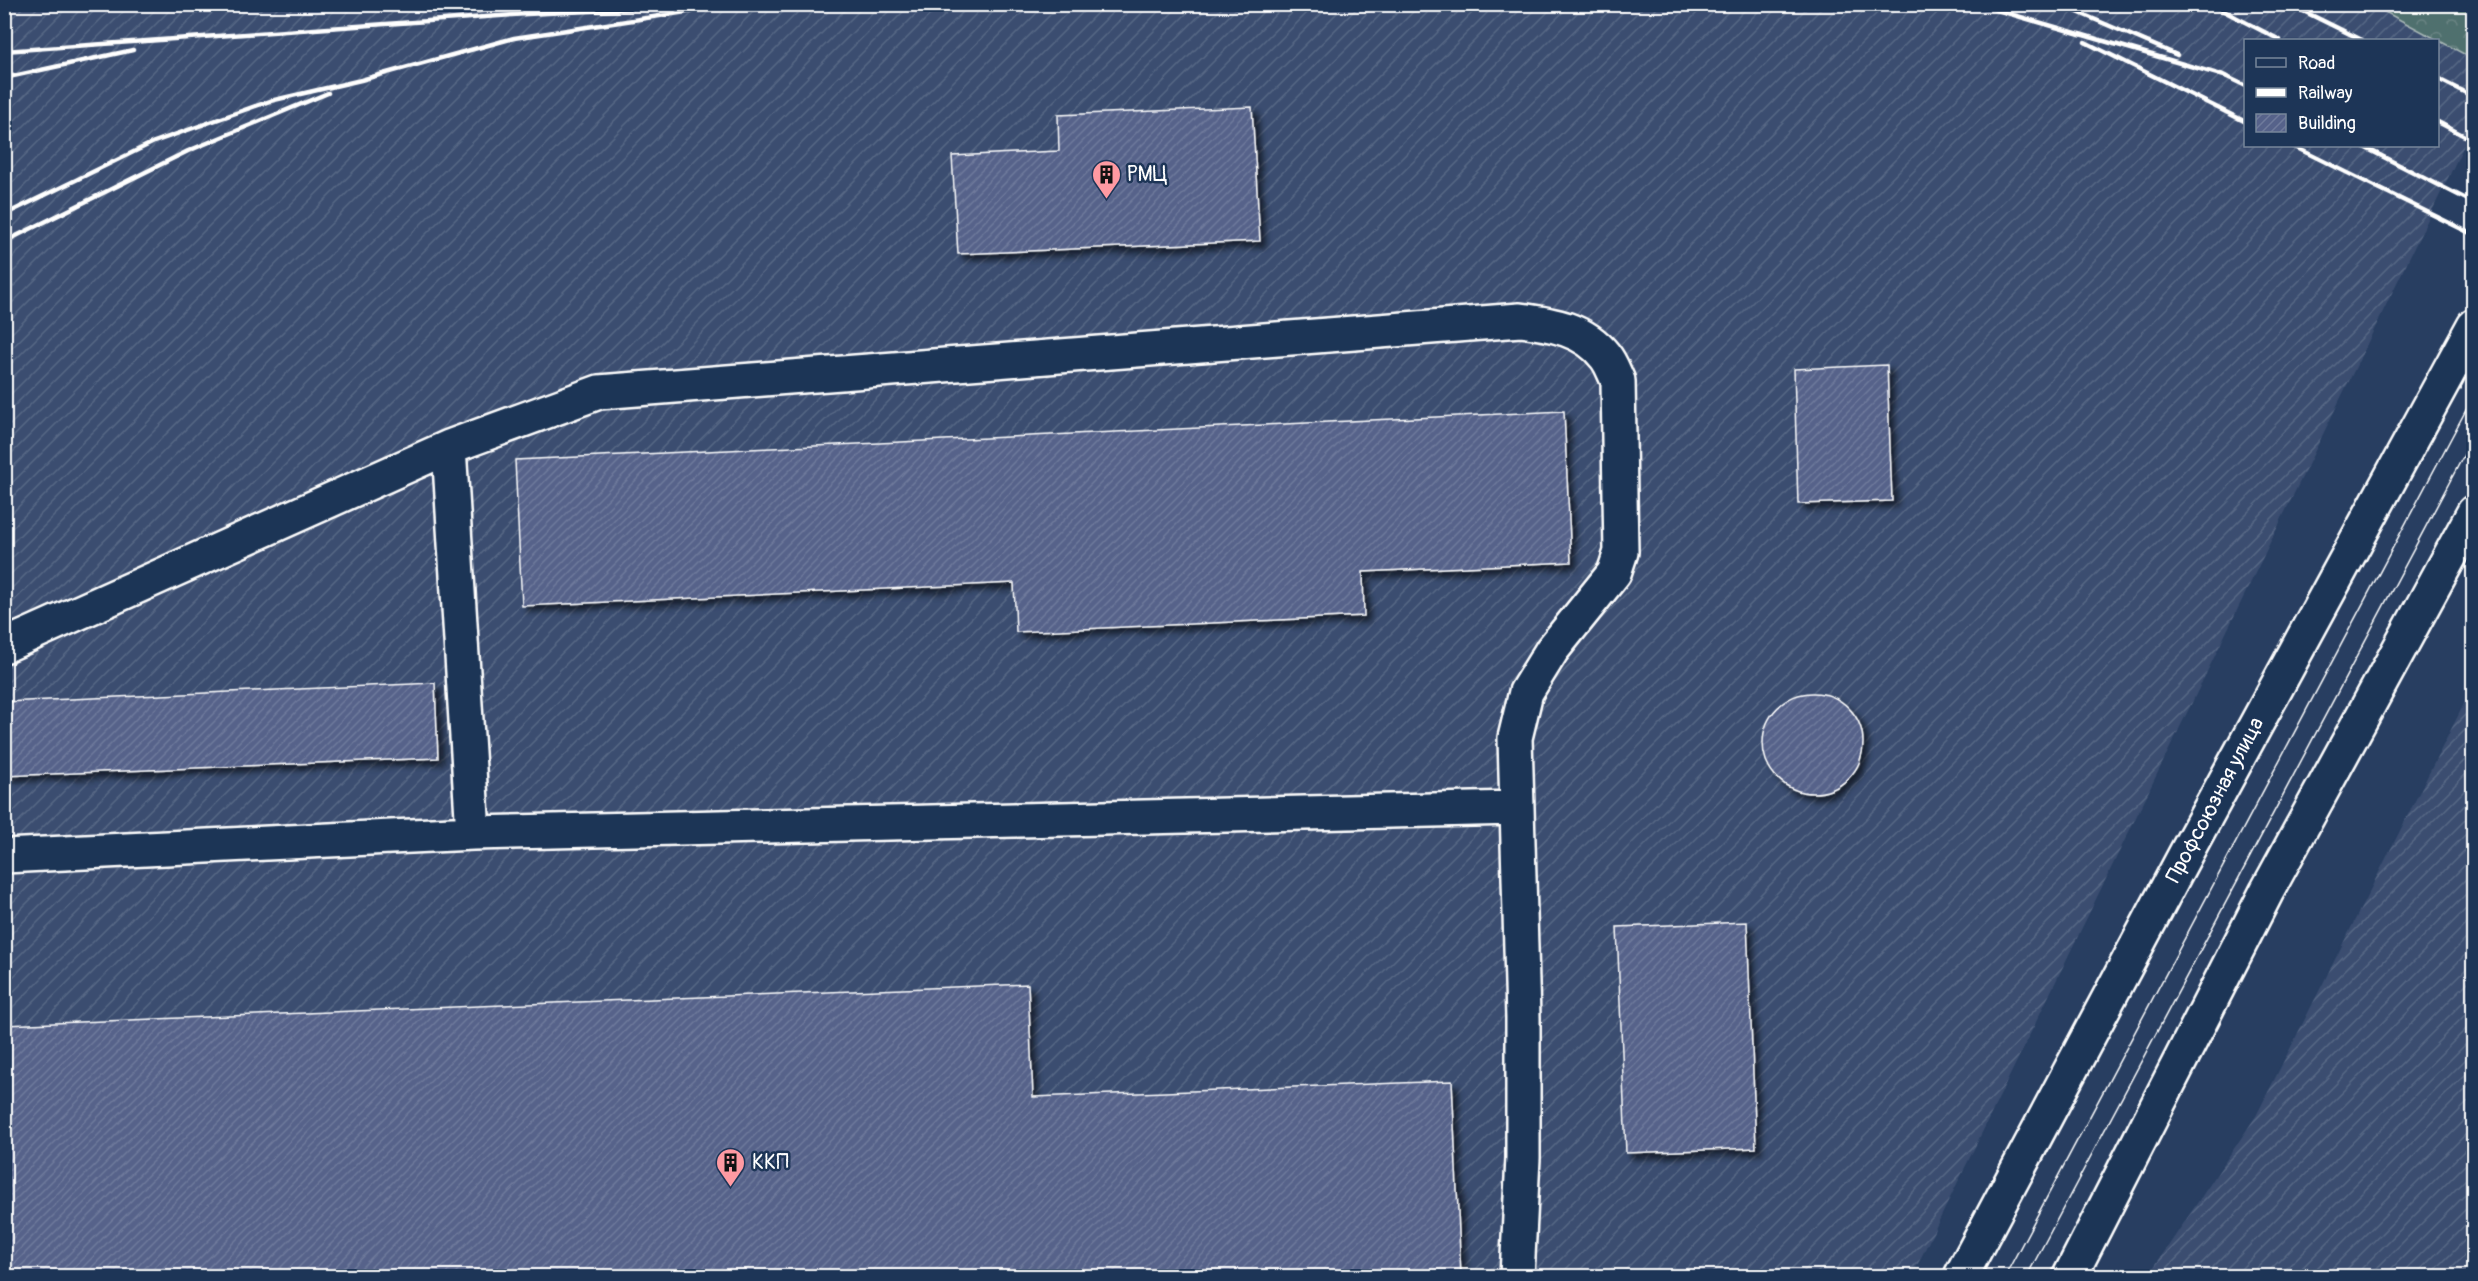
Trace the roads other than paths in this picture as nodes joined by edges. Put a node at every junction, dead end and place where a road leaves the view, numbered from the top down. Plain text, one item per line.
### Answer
1 (2474, 325) edge
2 (449, 447) junction
3 (2474, 512) edge
4 (4, 646) edge
5 (1516, 808) junction
6 (473, 832) junction
7 (4, 856) edge
8 (1517, 1276) edge
9 (1961, 1276) edge
10 (2070, 1276) edge

1 - 9 main road, Профсоюзная улица
2 - 4 main road
2 - 5 main road
2 - 6 main road
3 - 10 main road
5 - 6 main road
5 - 8 main road
6 - 7 main road

